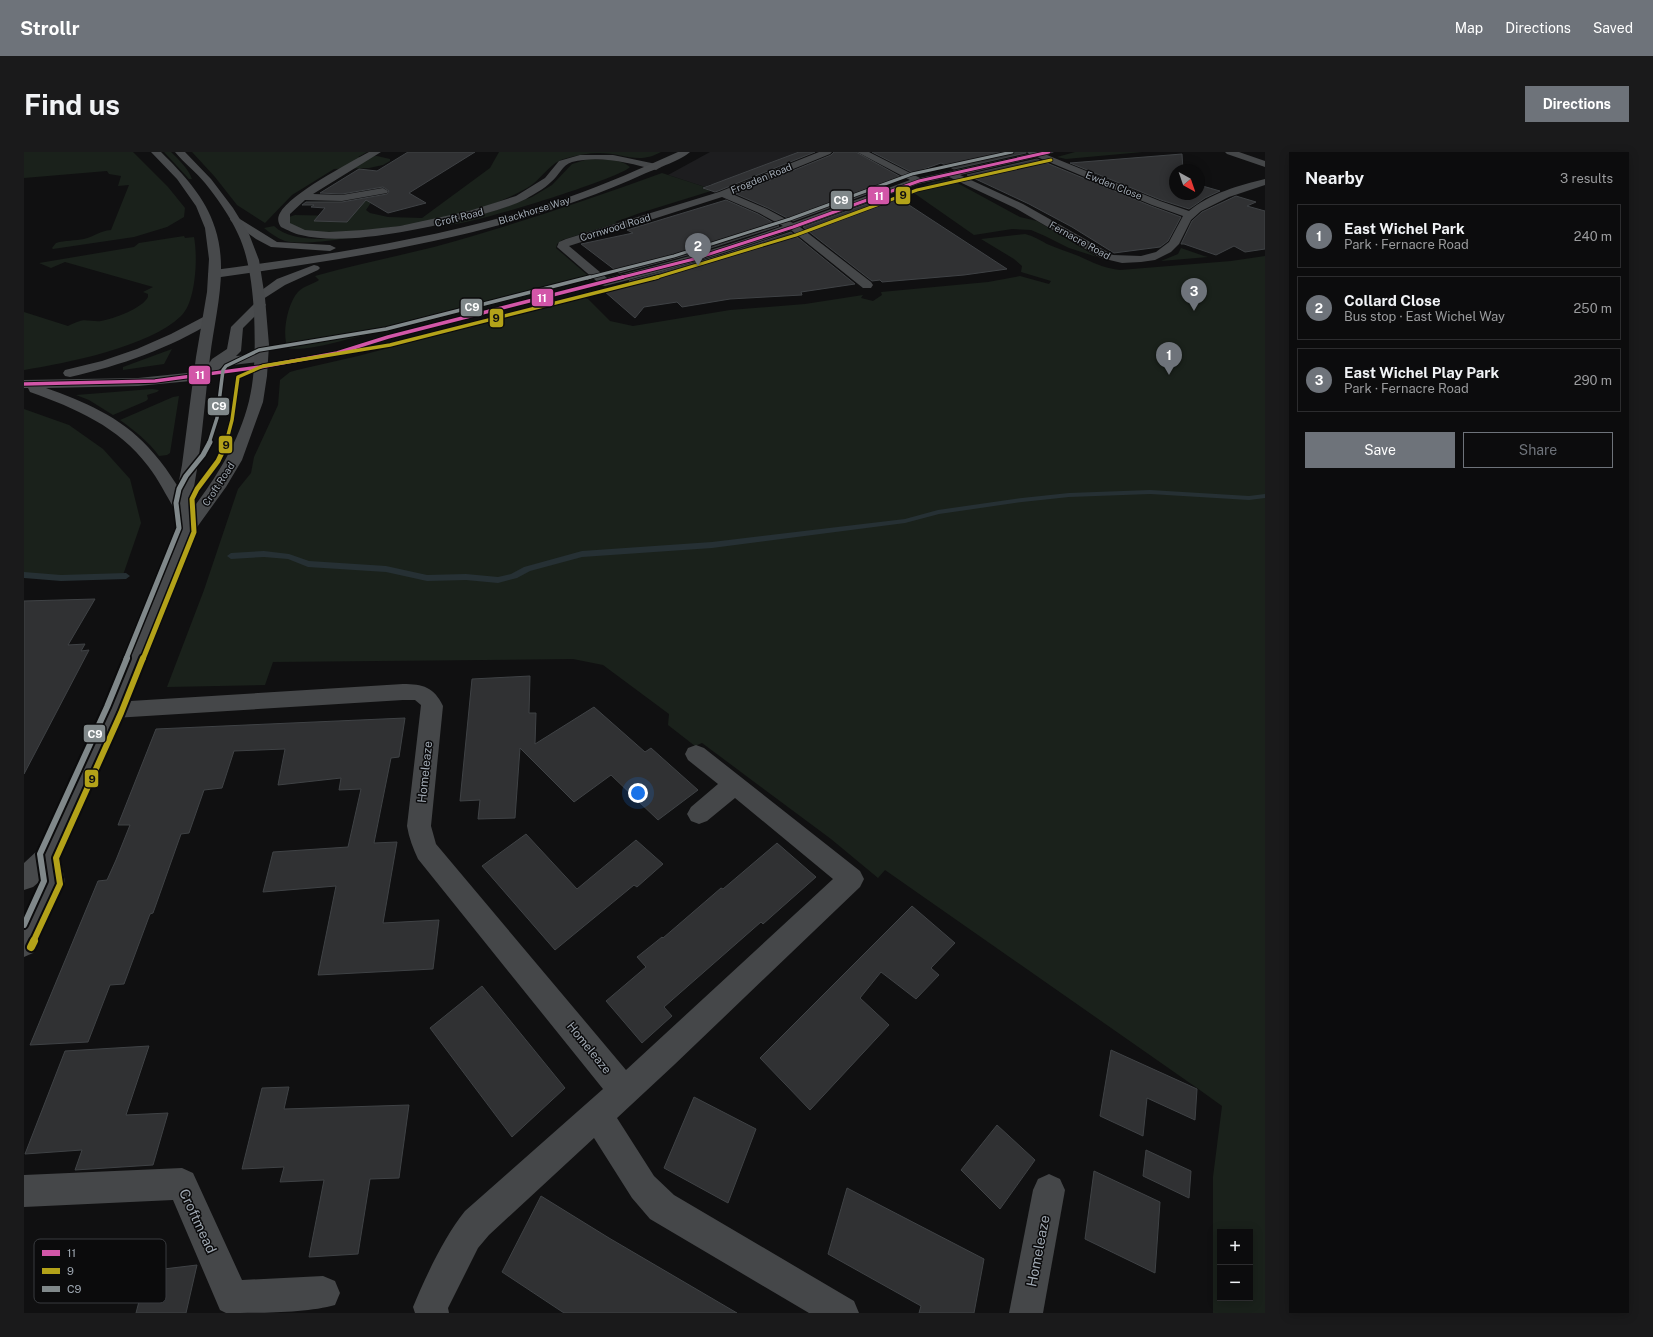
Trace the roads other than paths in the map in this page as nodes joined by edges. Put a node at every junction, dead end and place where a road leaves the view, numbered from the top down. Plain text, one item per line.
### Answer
1 (156, 152) edge
2 (180, 152) edge
3 (376, 152) edge
4 (685, 152) edge
5 (827, 152) edge
6 (862, 152) edge
7 (1049, 152) edge
8 (1230, 152) edge
9 (1035, 153) edge
10 (1265, 164) edge
11 (656, 166) junction
12 (950, 174) junction
13 (919, 181) junction
14 (1265, 182) edge
15 (383, 191) dead end
16 (723, 194) junction
17 (304, 197) junction
18 (1190, 215) junction
19 (235, 219) junction
20 (793, 227) junction
21 (337, 248) junction
22 (377, 250) junction
23 (254, 264) junction
24 (214, 270) junction
25 (867, 285) dead end
26 (260, 302) junction
27 (209, 318) junction
28 (261, 358) junction
29 (219, 362) junction
30 (202, 370) junction
31 (24, 384) edge
32 (182, 507) junction
33 (187, 529) junction
34 (114, 710) junction
35 (696, 754) dead end
36 (735, 784) junction
37 (699, 814) dead end
38 (48, 857) junction
39 (24, 879) edge
40 (24, 944) edge
41 (624, 1091) junction
42 (597, 1114) junction
43 (1049, 1190) dead end
44 (24, 1191) edge
45 (322, 1293) dead end
46 (432, 1313) edge
47 (842, 1313) edge
48 (1026, 1313) edge

1 - 24 main road, Croft Road
2 - 19 main road, Croft Road
3 - 17 street, Croft Road
4 - 11 main road, Blackhorse Way
5 - 16 street, Frogden Road
6 - 13 street
7 - 9 street
8 - 10 street
9 - 12 street
9 - 18 street, Ewden Close
11 - 17 street, Croft Road
11 - 22 main road, Blackhorse Way
12 - 13 street
12 - 18 street, Fernacre Road
13 - 20 street
14 - 18 street, Fernacre Road
15 - 17 street
16 - 20 street, Frogden Road
16 - 20 street, Cornwood Road
19 - 21 main road
19 - 23 main road, Croft Road
20 - 25 street, Frogden Road
21 - 22 main road, Blackhorse Way
21 - 23 main road, Blackhorse Way
22 - 23 main road, Blackhorse Way
22 - 26 main road
23 - 24 main road
23 - 26 main road, Croft Road
24 - 27 main road, Croft Road
26 - 28 main road, Croft Road
26 - 29 main road
27 - 30 main road, Croft Road
27 - 31 main road
28 - 29 main road
28 - 33 main road, Croft Road
29 - 30 main road
30 - 31 main road
30 - 32 main road, Croft Road
31 - 32 main road
32 - 33 main road, Croft Road
33 - 34 main road, Croft Road
34 - 38 main road, Croft Road
34 - 41 street, Homeleaze
35 - 36 street
36 - 37 street
36 - 41 street
38 - 39 main road, Croft Road
38 - 40 main road
41 - 42 street
42 - 46 street
42 - 47 street
43 - 48 street, Homeleaze
44 - 45 street, Croftmead

